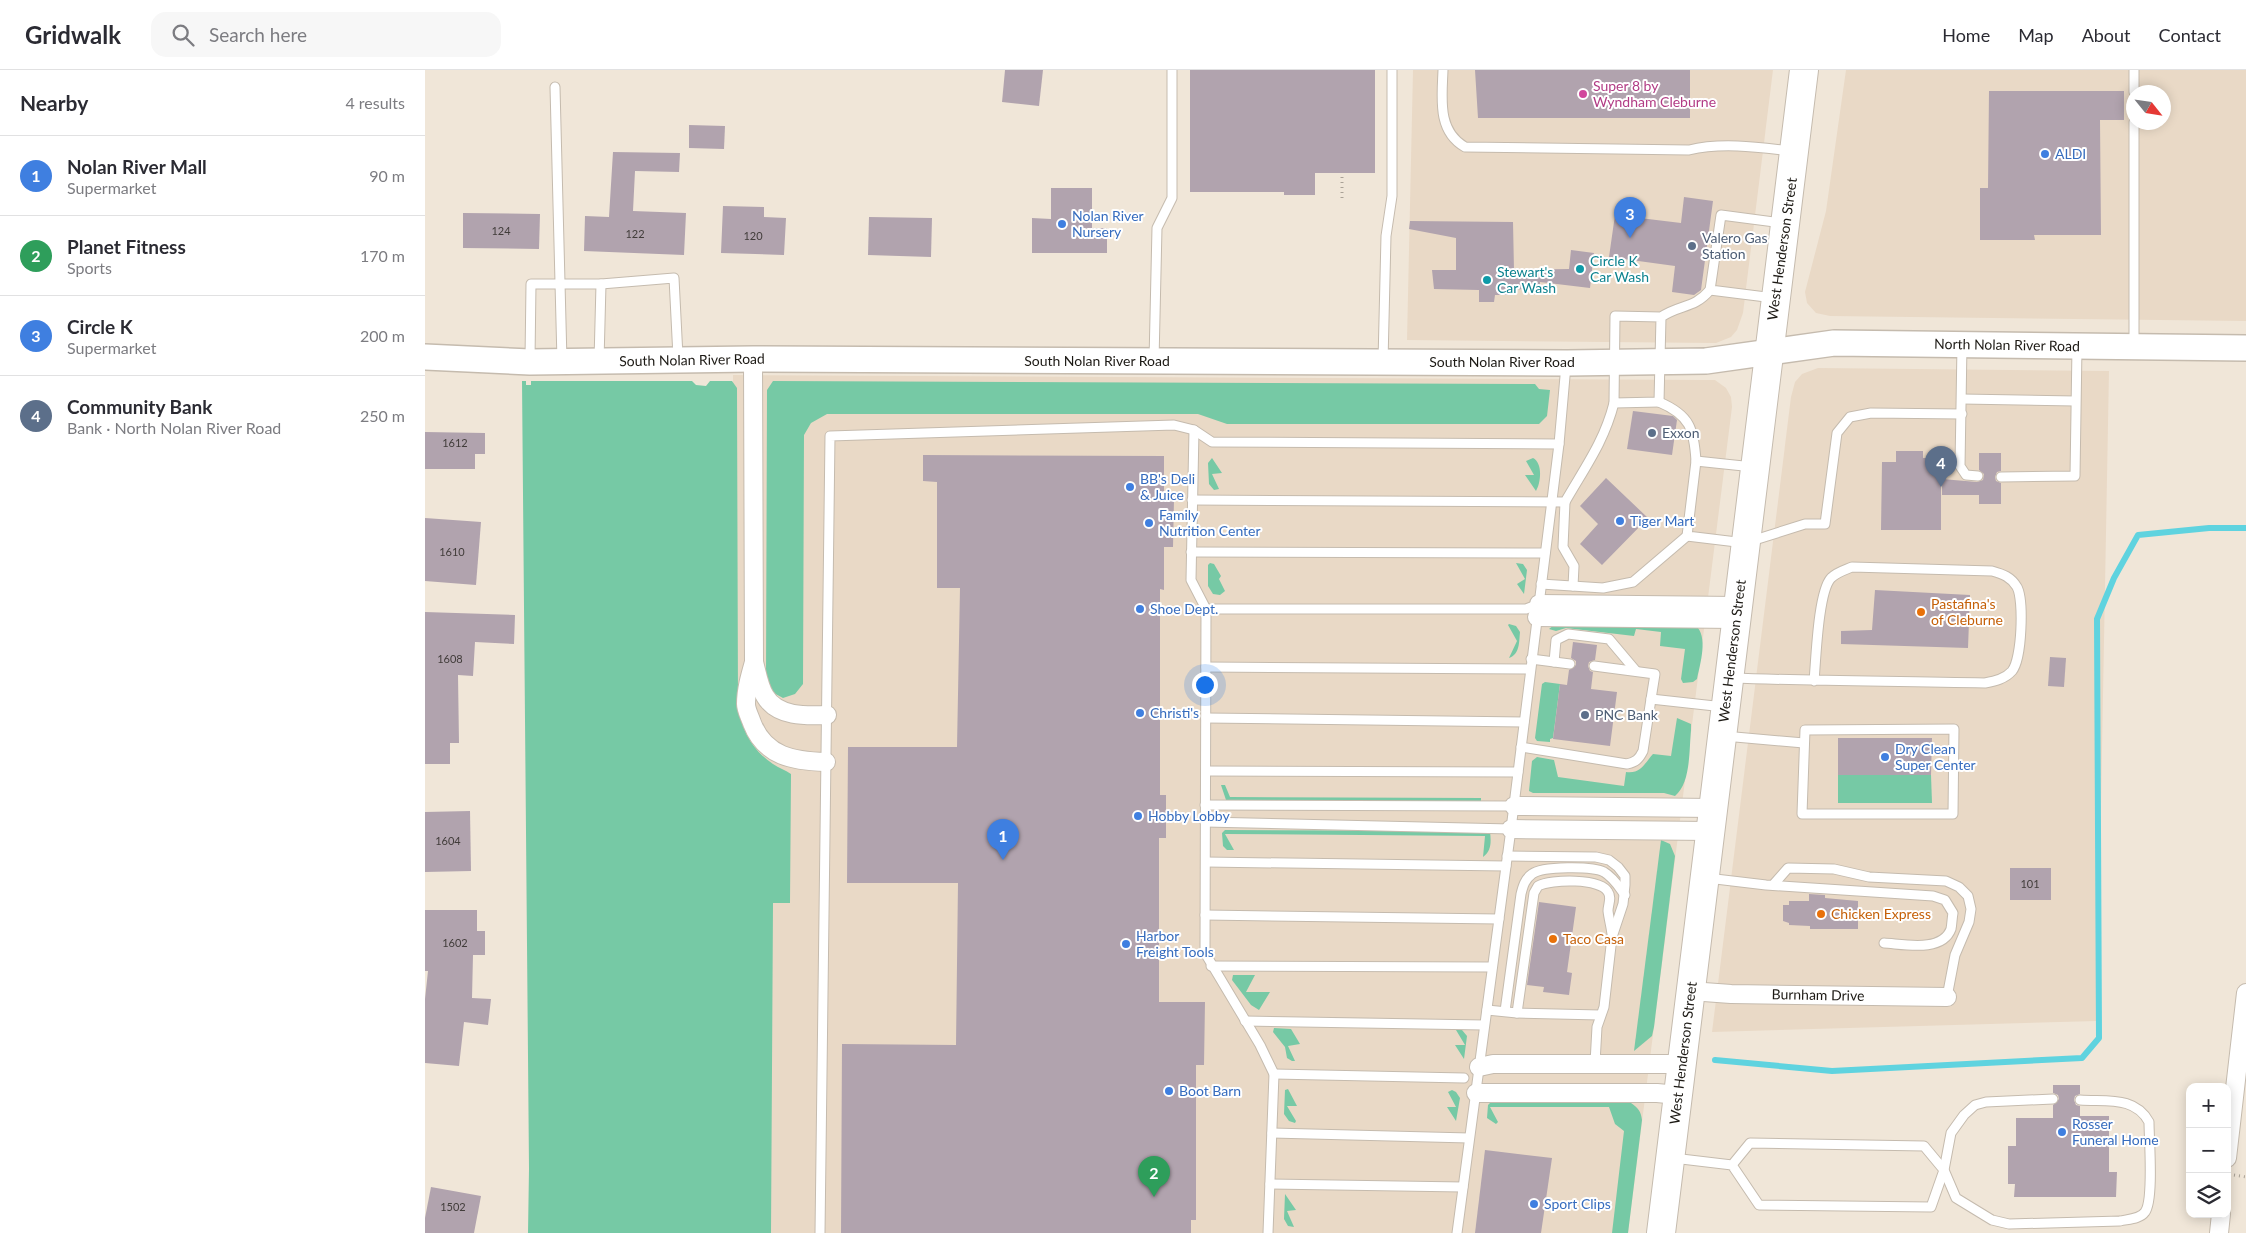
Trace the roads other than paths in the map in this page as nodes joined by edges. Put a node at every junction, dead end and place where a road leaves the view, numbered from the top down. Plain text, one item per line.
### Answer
1 (1172, 70) edge
2 (1392, 70) edge
3 (1443, 70) edge
4 (1804, 70) edge
5 (2134, 70) edge
6 (2134, 85) edge
7 (555, 87) dead end
8 (2134, 130) edge
9 (1795, 151) junction
10 (1785, 224) junction
11 (561, 284) junction
12 (601, 284) junction
13 (1710, 290) junction
14 (1775, 298) junction
15 (1661, 317) junction
16 (1962, 345) junction
17 (2077, 347) junction
18 (2134, 347) junction
19 (2246, 348) edge
20 (1768, 353) junction
21 (425, 357) edge
22 (753, 359) junction
23 (678, 360) junction
24 (562, 361) junction
25 (599, 361) junction
26 (1154, 361) junction
27 (1659, 361) junction
28 (530, 362) junction
29 (1383, 362) junction
30 (1567, 362) junction
31 (1614, 362) junction
32 (1962, 399) junction
33 (2075, 401) junction
34 (1659, 402) junction
35 (1614, 403) junction
36 (1962, 414) junction
37 (1194, 430) junction
38 (1559, 444) junction
39 (1696, 460) junction
40 (1754, 468) junction
41 (1979, 476) dead end
42 (2001, 476) dead end
43 (1192, 500) junction
44 (1551, 502) junction
45 (1565, 502) junction
46 (1687, 536) junction
47 (1745, 543) junction
48 (1191, 552) junction
49 (1545, 553) junction
50 (1541, 584) junction
51 (1573, 586) junction
52 (1206, 609) junction
53 (1534, 610) junction
54 (1737, 613) junction
55 (753, 662) junction
56 (1554, 662) junction
57 (1531, 664) junction
58 (1570, 664) dead end
59 (1594, 666) dead end
60 (1206, 667) junction
61 (1633, 671) junction
62 (1729, 678) junction
63 (1814, 681) junction
64 (1651, 699) junction
65 (1725, 707) junction
66 (827, 715) junction
67 (1206, 718) junction
68 (1524, 722) junction
69 (1722, 736) junction
70 (1804, 743) junction
71 (1521, 747) junction
72 (826, 762) junction
73 (1206, 771) junction
74 (1518, 772) junction
75 (1205, 805) junction
76 (1507, 806) junction
77 (1711, 819) junction
78 (1205, 822) junction
79 (1505, 828) junction
80 (1507, 861) junction
81 (1206, 862) junction
82 (1704, 878) junction
83 (1773, 884) junction
84 (1625, 896) junction
85 (1205, 915) junction
86 (1499, 919) junction
87 (1612, 937) junction
88 (1884, 943) dead end
89 (1211, 966) junction
90 (1492, 967) junction
91 (1690, 991) junction
92 (2246, 993) edge
93 (1947, 997) joint
94 (1487, 1010) junction
95 (1505, 1011) junction
96 (1517, 1013) junction
97 (1600, 1015) junction
98 (1245, 1021) junction
99 (1484, 1025) junction
100 (1595, 1063) junction
101 (1682, 1064) junction
102 (1479, 1067) junction
103 (1274, 1074) junction
104 (1464, 1078) junction
105 (1476, 1093) junction
106 (1678, 1095) junction
107 (2053, 1099) dead end
108 (2080, 1100) dead end
109 (2230, 1128) edge
110 (1272, 1133) junction
111 (1469, 1138) junction
112 (1670, 1158) junction
113 (1732, 1165) junction
114 (1944, 1170) junction
115 (1270, 1184) junction
116 (1463, 1188) junction
117 (2221, 1218) edge
118 (820, 1233) edge
119 (1268, 1233) edge
120 (1457, 1233) edge
121 (1661, 1233) edge
122 (2219, 1233) edge

1 - 26 lane
2 - 29 lane
3 - 9 lane
4 - 9 main road, West Henderson Street
5 - 6 lane
7 - 11 lane
8 - 18 lane
9 - 10 main road, West Henderson Street
10 - 13 lane
10 - 14 main road, West Henderson Street
11 - 12 lane
11 - 24 lane
11 - 28 lane
12 - 23 lane
12 - 25 lane
13 - 14 lane
13 - 15 lane
14 - 20 main road, West Henderson Street
15 - 27 lane
15 - 31 lane
16 - 17 main road, North Nolan River Road
16 - 20 main road, North Nolan River Road
16 - 32 lane
17 - 18 main road, North Nolan River Road
17 - 33 lane
18 - 19 main road, North Nolan River Road
20 - 27 main road, South Nolan River Road
20 - 40 main road, West Henderson Street
21 - 28 main road, South Nolan River Road
22 - 23 main road, South Nolan River Road
22 - 26 main road, South Nolan River Road
22 - 55 street
23 - 25 main road, South Nolan River Road
24 - 25 main road, South Nolan River Road
24 - 28 main road, South Nolan River Road
26 - 29 main road, South Nolan River Road
27 - 31 main road, South Nolan River Road
27 - 34 lane
29 - 30 main road, South Nolan River Road
30 - 31 main road, South Nolan River Road
30 - 38 lane
31 - 35 lane
32 - 33 lane
32 - 36 lane
33 - 42 lane
34 - 35 lane
34 - 39 lane
35 - 45 lane
36 - 41 lane
36 - 47 lane
37 - 38 lane
37 - 43 lane
37 - 66 lane
38 - 44 lane
39 - 40 lane
39 - 46 lane
40 - 47 main road, West Henderson Street
43 - 44 lane
43 - 48 lane
44 - 45 lane
44 - 49 lane
45 - 51 lane
46 - 47 lane
46 - 51 lane
47 - 54 main road, West Henderson Street
48 - 49 lane
48 - 52 lane
49 - 50 lane
50 - 51 lane
50 - 53 lane
52 - 53 lane
52 - 60 lane
53 - 54 street
53 - 57 lane
54 - 62 main road, West Henderson Street
55 - 66 street
55 - 72 street
56 - 57 lane
56 - 58 lane
56 - 61 lane
57 - 60 lane
57 - 68 lane
59 - 61 lane
60 - 67 lane
61 - 64 lane
62 - 63 lane
62 - 65 main road, West Henderson Street
63 - 63 lane
64 - 65 lane
64 - 71 lane
65 - 69 main road, West Henderson Street
66 - 72 lane
67 - 68 lane
67 - 73 lane
68 - 71 lane
69 - 70 lane
69 - 77 main road, West Henderson Street
70 - 70 lane
71 - 74 lane
72 - 118 lane
73 - 74 lane
73 - 75 lane
74 - 76 lane
75 - 76 lane
75 - 78 lane
76 - 77 street
76 - 79 lane
77 - 79 street
77 - 82 main road, West Henderson Street
78 - 79 lane
78 - 81 lane
79 - 80 lane
80 - 81 lane
80 - 84 lane
80 - 86 lane
81 - 85 lane
82 - 83 lane
82 - 91 main road, West Henderson Street
83 - 88 lane
83 - 93 lane
84 - 87 lane
84 - 95 lane
85 - 86 lane
85 - 89 lane
86 - 90 lane
87 - 96 lane
87 - 97 lane
89 - 90 lane
89 - 98 lane
90 - 94 lane
91 - 93 street, Burnham Drive
91 - 101 main road, West Henderson Street
92 - 109 street
94 - 95 lane
94 - 99 lane
95 - 96 lane
96 - 97 lane
97 - 100 lane
98 - 99 lane
98 - 103 lane
99 - 102 lane
100 - 101 street
100 - 102 street
101 - 106 main road, West Henderson Street
102 - 104 lane
102 - 105 lane
103 - 104 lane
103 - 110 lane
104 - 105 lane
105 - 106 street
105 - 111 lane
106 - 112 main road, West Henderson Street
107 - 114 lane
108 - 114 lane
110 - 111 lane
110 - 115 lane
111 - 116 lane
112 - 113 lane
112 - 121 main road, West Henderson Street
113 - 114 lane
113 - 114 lane
115 - 116 lane
115 - 119 lane
116 - 120 lane
117 - 122 street

